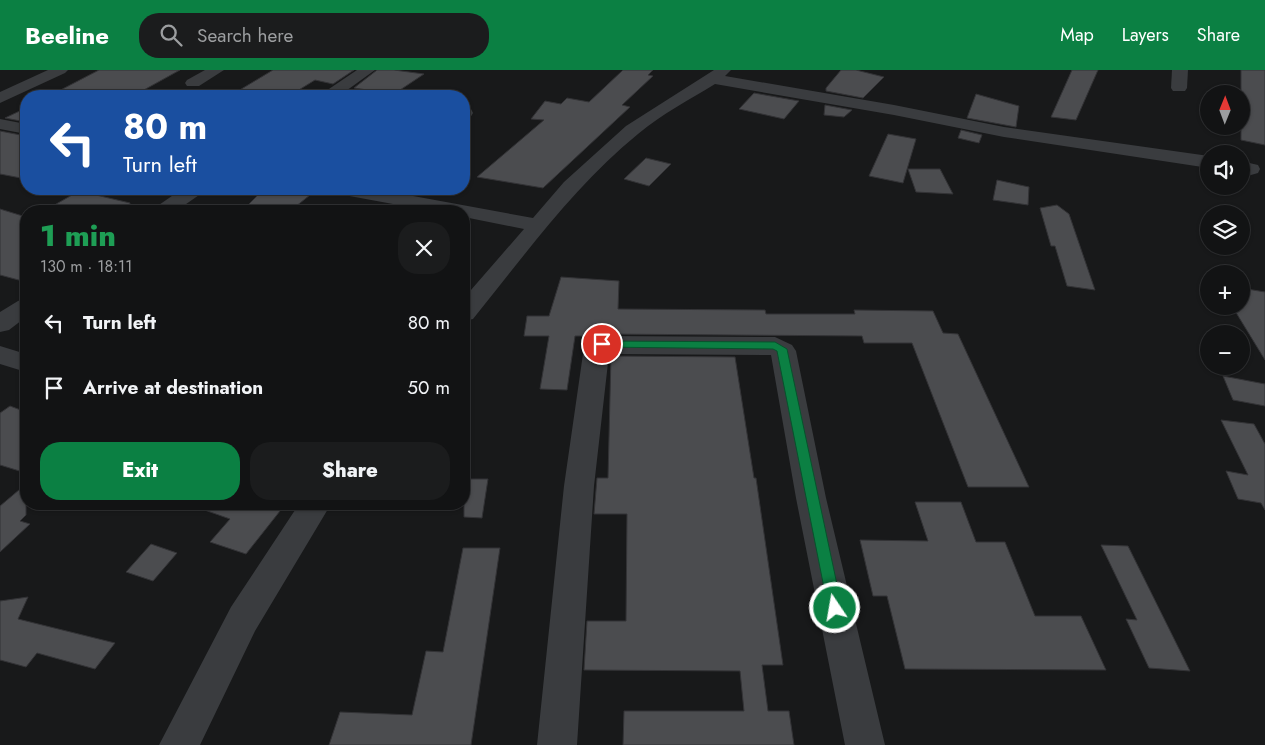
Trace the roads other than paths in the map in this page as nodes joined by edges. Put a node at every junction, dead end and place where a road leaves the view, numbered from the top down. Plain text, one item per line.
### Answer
1 (60, 70) edge
2 (216, 70) edge
3 (366, 70) edge
4 (1180, 70) edge
5 (718, 74) edge
6 (193, 83) dead end
7 (1179, 88) dead end
8 (338, 90) edge
9 (0, 98) edge
10 (0, 124) edge
11 (20, 128) edge
12 (1200, 161) edge
13 (186, 195) edge
14 (378, 195) edge
15 (395, 195) edge
16 (172, 205) edge
17 (367, 205) edge
18 (443, 205) edge
19 (470, 211) edge
20 (538, 225) junction
21 (470, 306) edge
22 (20, 310) edge
23 (0, 324) edge
24 (0, 356) edge
25 (20, 361) edge
26 (312, 510) edge
27 (180, 745) edge
28 (557, 745) edge
29 (865, 745) edge

1 - 9 street
2 - 6 street
3 - 8 street
4 - 7 street
5 - 12 street
5 - 20 street
10 - 11 street
13 - 16 street
14 - 17 street
15 - 18 street
19 - 20 street
20 - 21 street
22 - 23 street
24 - 25 street
26 - 27 street
28 - 29 street

